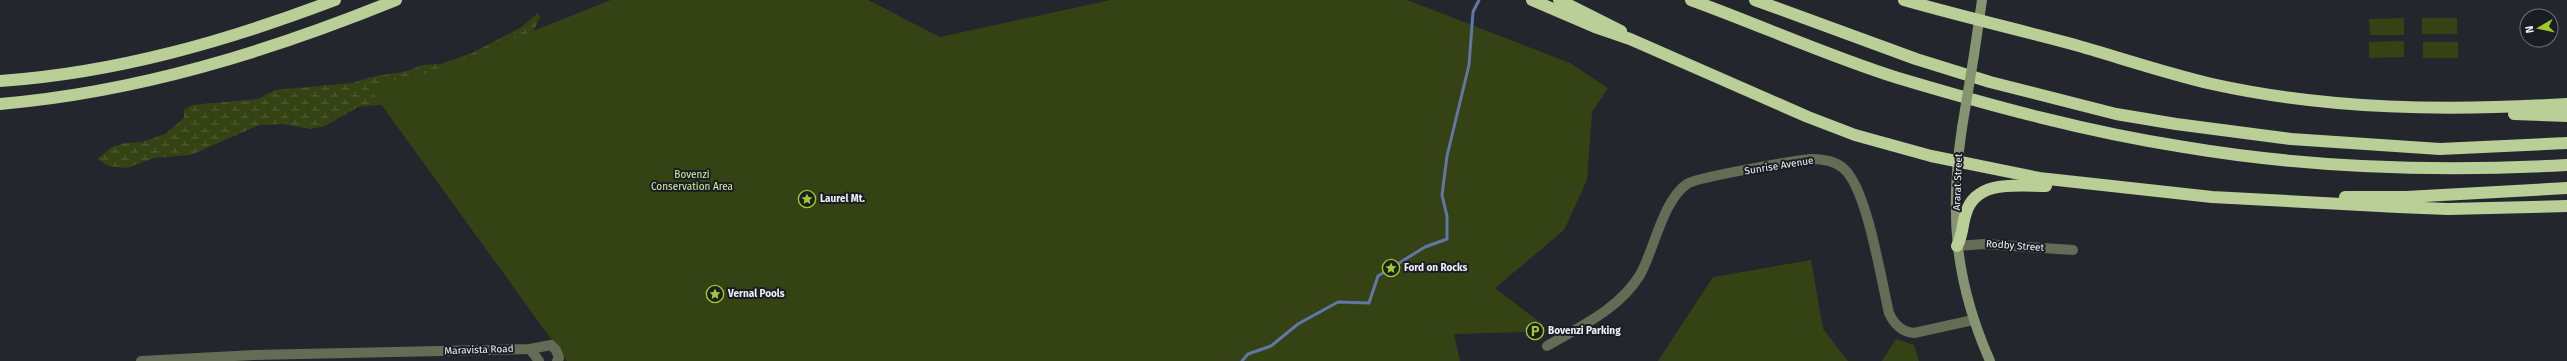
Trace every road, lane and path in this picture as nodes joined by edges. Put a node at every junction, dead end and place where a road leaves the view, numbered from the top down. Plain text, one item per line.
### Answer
1 (335, 0) edge
2 (396, 0) edge
3 (1532, 0) edge
4 (1560, 0) edge
5 (1691, 0) edge
6 (1755, 0) edge
7 (1904, 0) edge
8 (1982, 0) edge
9 (1978, 20) junction
10 (1630, 39) junction
11 (0, 81) edge
12 (0, 104) edge
13 (2567, 104) edge
14 (2436, 109) junction
15 (2567, 116) edge
16 (2567, 143) edge
17 (1957, 160) junction
18 (2567, 165) edge
19 (2091, 185) junction
20 (2567, 188) edge
21 (2212, 197) junction
22 (2567, 206) edge
23 (1957, 246) junction
24 (2073, 250) dead end
25 (1973, 320) junction
26 (1547, 346) dead end
27 (530, 348) junction
28 (255, 358) edge
29 (141, 361) edge
30 (539, 361) edge
31 (557, 361) edge
32 (1990, 361) edge

1 - 11 highway
2 - 12 highway
3 - 10 highway
4 - 10 highway
5 - 18 highway
6 - 16 highway
7 - 9 highway
8 - 9 main road, Ararat Street
9 - 14 highway
9 - 17 main road, Ararat Street, bridge
10 - 17 highway
13 - 14 highway
14 - 15 highway
17 - 19 highway
17 - 23 main road, Ararat Street
19 - 21 highway
19 - 23 highway
20 - 21 highway
21 - 22 highway
23 - 24 street, Rodby Street
23 - 25 main road, Ararat Street
25 - 26 street, Sunrise Avenue
25 - 32 main road, Ararat Street
27 - 28 street, Maravista Road
27 - 30 street
27 - 31 street, Maravista Road
28 - 29 street, Maravista Road

